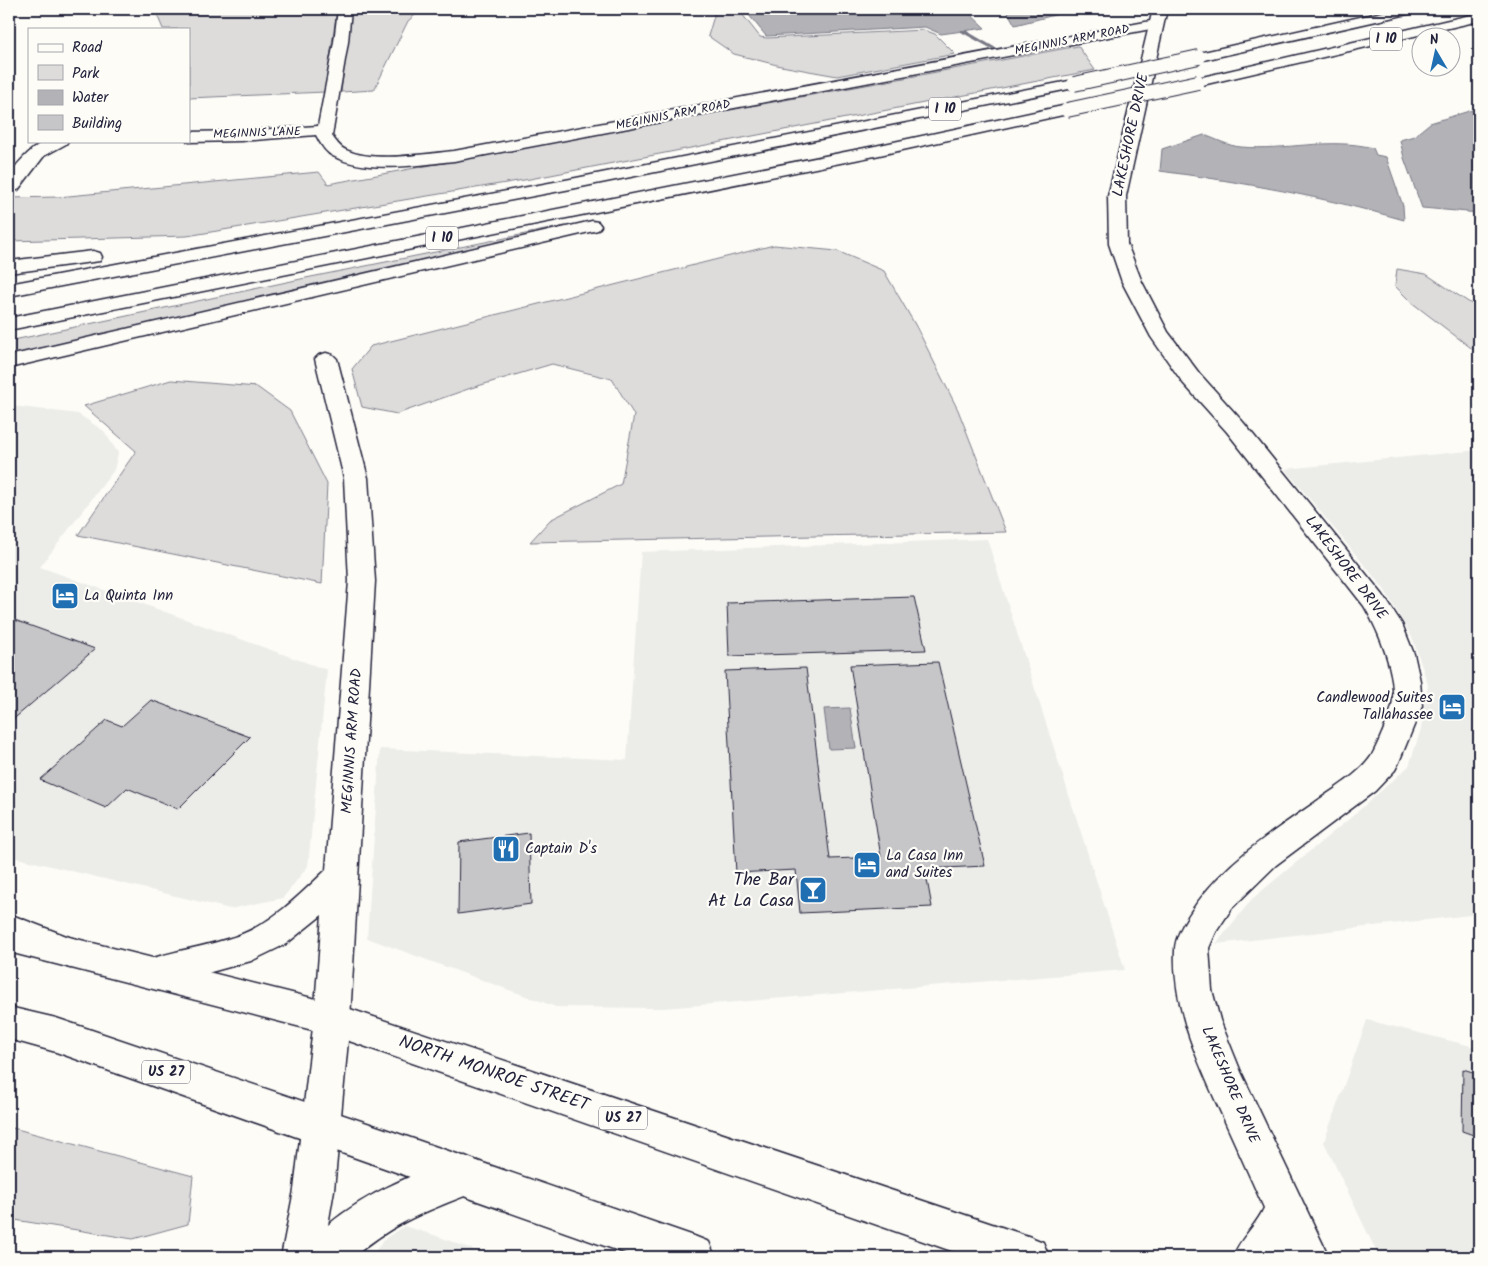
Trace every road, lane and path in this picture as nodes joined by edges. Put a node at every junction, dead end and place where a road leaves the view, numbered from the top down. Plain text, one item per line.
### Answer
1 (344, 9) edge
2 (1160, 9) edge
3 (1412, 9) edge
4 (1479, 18) edge
5 (1086, 38) junction
6 (1143, 40) junction
7 (325, 133) junction
8 (190, 137) edge
9 (58, 142) edge
10 (875, 151) junction
11 (576, 184) junction
12 (12, 186) dead end
13 (9, 267) edge
14 (9, 290) edge
15 (9, 324) edge
16 (326, 359) dead end
17 (9, 362) edge
18 (343, 874) junction
19 (9, 929) edge
20 (9, 937) edge
21 (70, 953) junction
22 (152, 972) junction
23 (332, 1019) junction
24 (9, 1023) edge
25 (321, 1126) junction
26 (465, 1176) junction
27 (1285, 1209) junction
28 (302, 1257) edge
29 (325, 1257) edge
30 (694, 1257) edge
31 (1028, 1257) edge
32 (1254, 1257) edge
33 (1308, 1257) edge

1 - 7 main road
2 - 6 main road, LAKESHORE DRIVE
3 - 11 main road, I 10, bridge
4 - 10 main road, I 10, bridge
5 - 6 main road, MEGINNIS ARM ROAD
5 - 6 main road
5 - 7 main road, MEGINNIS ARM ROAD
6 - 27 main road, LAKESHORE DRIVE
7 - 8 main road, MEGINNIS LANE
9 - 12 main road
10 - 15 main road, I 10
10 - 17 main road
11 - 13 main road
11 - 14 main road, I 10
16 - 18 main road, MEGINNIS ARM ROAD
18 - 22 main road
18 - 23 main road, MEGINNIS ARM ROAD
19 - 21 main road
20 - 21 main road, NORTH MONROE STREET / US 27
21 - 22 main road, NORTH MONROE STREET / US 27
22 - 23 main road, NORTH MONROE STREET / US 27
23 - 25 main road, MEGINNIS ARM ROAD
23 - 31 main road, NORTH MONROE STREET / US 27
24 - 25 main road, US 27
25 - 26 main road, US 27
25 - 28 main road, MEGINNIS ARM ROAD
26 - 29 main road
26 - 30 main road, US 27
27 - 32 main road
27 - 33 main road, LAKESHORE DRIVE

